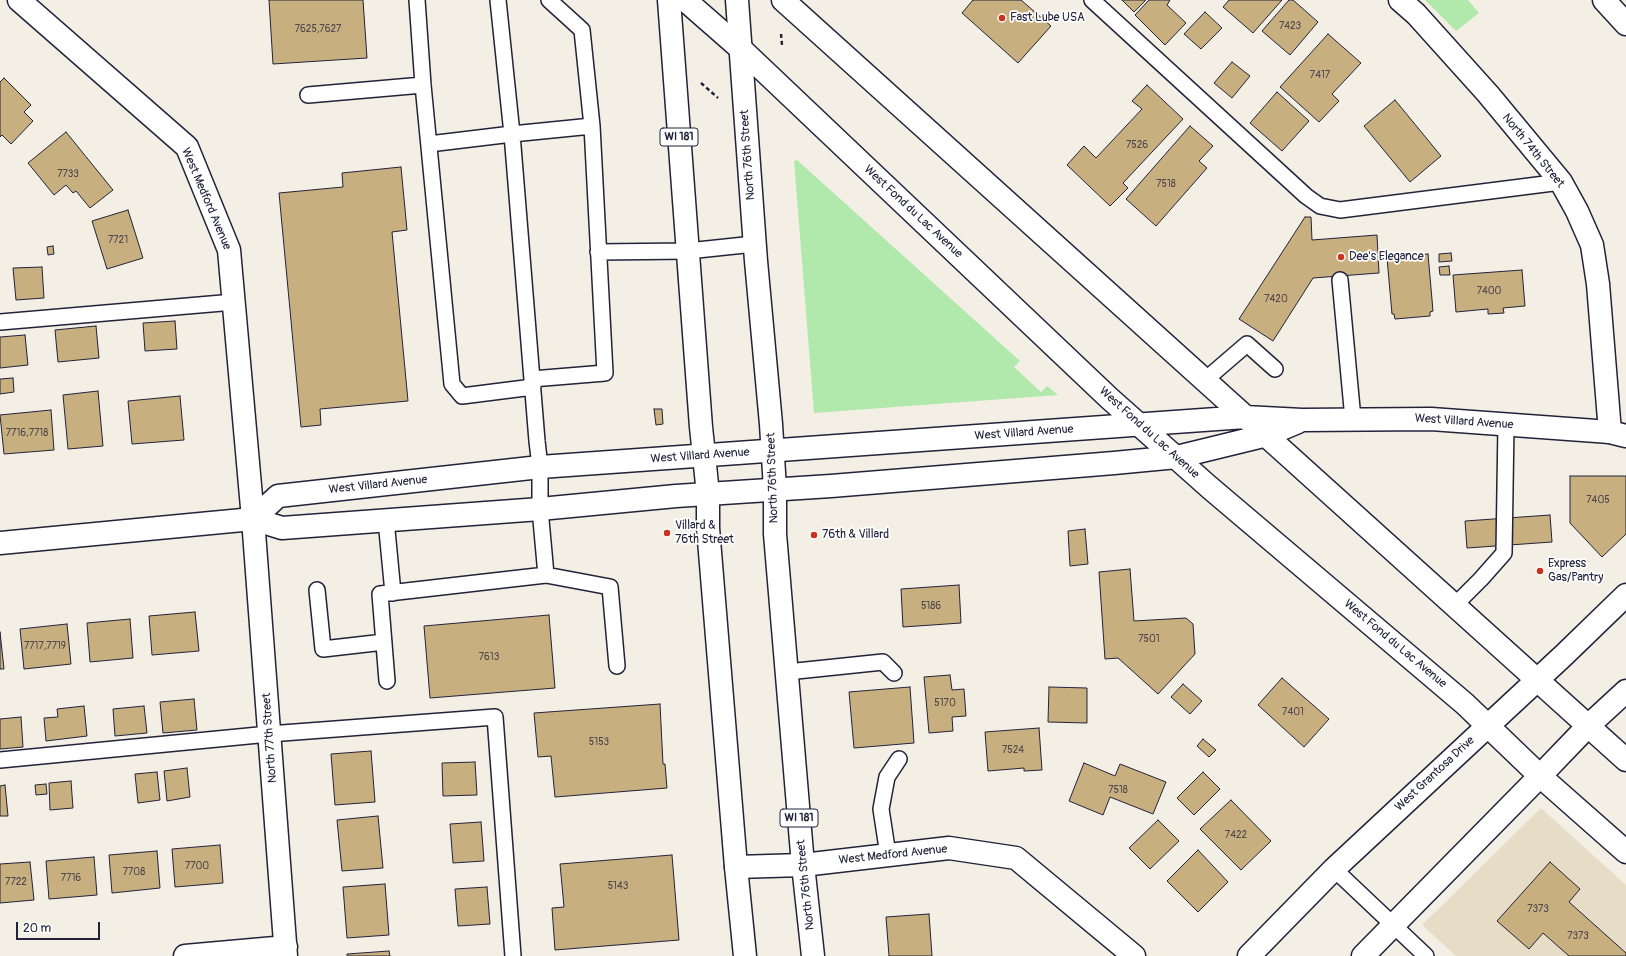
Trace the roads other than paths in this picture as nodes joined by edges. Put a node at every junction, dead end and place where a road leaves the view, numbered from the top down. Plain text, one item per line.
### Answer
1 (19, 0) edge
2 (417, 0) edge
3 (498, 0) edge
4 (549, 0) edge
5 (669, 0) edge
6 (685, 0) edge
7 (737, 0) edge
8 (1092, 0) edge
9 (1604, 0) edge
10 (788, 2) edge
11 (1408, 7) edge
12 (1626, 24) edge
13 (741, 49) junction
14 (423, 85) junction
15 (308, 95) dead end
16 (592, 126) junction
17 (512, 134) junction
18 (429, 144) junction
19 (1561, 182) junction
20 (754, 244) junction
21 (688, 251) junction
22 (598, 252) junction
23 (1340, 280) dead end
24 (234, 302) junction
25 (0, 322) edge
26 (1275, 369) dead end
27 (1204, 381) junction
28 (532, 383) junction
29 (1245, 417) junction
30 (1353, 418) junction
31 (1302, 420) junction
32 (1506, 424) junction
33 (1140, 425) junction
34 (1618, 434) edge
35 (1267, 435) junction
36 (772, 451) junction
37 (704, 455) junction
38 (1177, 457) junction
39 (540, 467) junction
40 (775, 489) junction
41 (708, 494) junction
42 (540, 509) junction
43 (252, 519) junction
44 (386, 520) junction
45 (0, 543) edge
46 (546, 575) junction
47 (318, 590) dead end
48 (394, 593) junction
49 (1626, 595) edge
50 (1455, 605) junction
51 (384, 642) junction
52 (617, 666) dead end
53 (787, 672) junction
54 (894, 673) dead end
55 (1537, 680) junction
56 (386, 681) dead end
57 (1626, 691) edge
58 (1488, 725) junction
59 (1588, 726) junction
60 (269, 734) junction
61 (900, 759) dead end
62 (0, 760) edge
63 (1626, 760) edge
64 (1540, 776) junction
65 (1626, 852) edge
66 (888, 855) junction
67 (803, 865) junction
68 (736, 867) junction
69 (1334, 869) junction
70 (1393, 926) junction
71 (286, 951) edge
72 (185, 956) edge
73 (513, 956) edge
74 (746, 956) edge
75 (813, 956) edge
76 (1134, 956) edge
77 (1249, 956) edge
78 (1363, 956) edge
79 (1426, 956) edge

1 - 24 main road, West Medford Avenue
2 - 14 lane
3 - 17 lane
4 - 16 lane
5 - 21 main road, WI 181
6 - 13 main road, West Fond du Lac Avenue
7 - 13 main road, North 76th Street / WI 181
8 - 19 lane
9 - 12 main road
10 - 27 main road
11 - 19 main road, North 74th Street
13 - 20 main road, North 76th Street / WI 181
13 - 33 main road, West Fond du Lac Avenue
14 - 15 lane
14 - 18 lane
16 - 17 lane
16 - 22 lane
17 - 18 lane
17 - 28 lane
18 - 28 lane
19 - 34 main road, North 74th Street
20 - 21 lane
20 - 36 main road, North 76th Street / WI 181
21 - 22 lane
21 - 37 main road, WI 181
22 - 28 lane
23 - 30 lane
24 - 25 lane
24 - 43 main road, West Medford Avenue
26 - 27 lane
27 - 29 main road
28 - 39 lane
29 - 31 main road, West Villard Avenue
29 - 33 main road, West Villard Avenue
29 - 35 main road
30 - 31 main road, West Villard Avenue
30 - 32 main road, West Villard Avenue
31 - 35 main road, West Villard Avenue
32 - 34 main road, West Villard Avenue
32 - 50 lane
33 - 36 main road, West Villard Avenue
33 - 38 main road, West Fond du Lac Avenue
35 - 38 main road, West Villard Avenue
35 - 50 main road
36 - 37 main road, West Villard Avenue
36 - 40 main road, North 76th Street / WI 181
37 - 39 main road, West Villard Avenue
37 - 41 main road, WI 181
38 - 40 main road, West Villard Avenue
38 - 58 main road, West Fond du Lac Avenue
39 - 42 lane
39 - 43 main road, West Villard Avenue
40 - 41 main road, West Villard Avenue
40 - 53 main road, North 76th Street / WI 181
41 - 42 main road, West Villard Avenue
41 - 68 main road, WI 181
42 - 44 main road, West Villard Avenue
42 - 46 lane
43 - 44 main road, West Villard Avenue
43 - 45 main road, West Villard Avenue
43 - 60 main road, North 77th Street
44 - 48 lane
46 - 48 lane
46 - 52 lane
47 - 51 lane
48 - 51 lane
49 - 55 main road, West Grantosa Drive
50 - 55 main road
51 - 56 lane
53 - 54 lane
53 - 67 main road, North 76th Street / WI 181
55 - 58 main road, West Grantosa Drive
55 - 59 main road
57 - 59 main road
58 - 64 main road, West Fond du Lac Avenue
58 - 69 main road, West Grantosa Drive
59 - 63 main road
59 - 64 main road
60 - 62 lane
60 - 71 main road, North 77th Street
60 - 73 lane
61 - 66 lane
64 - 65 main road, West Fond du Lac Avenue
64 - 70 main road
66 - 67 main road, West Medford Avenue
66 - 76 main road, West Medford Avenue
67 - 68 main road, West Medford Avenue
67 - 75 main road, North 76th Street / WI 181
68 - 74 main road, WI 181
69 - 70 lane
69 - 77 main road, West Grantosa Drive
70 - 78 main road
70 - 79 lane
71 - 72 main road

